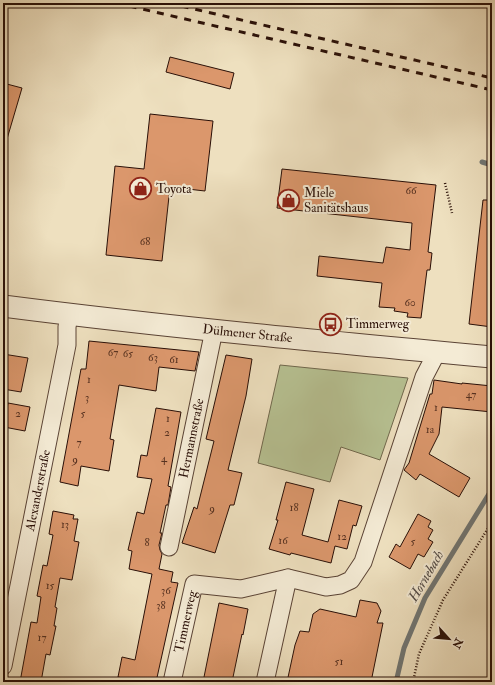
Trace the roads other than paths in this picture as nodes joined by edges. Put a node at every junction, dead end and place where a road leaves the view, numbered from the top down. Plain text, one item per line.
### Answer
1 (3, 306) edge
2 (69, 315) junction
3 (214, 330) junction
4 (437, 352) junction
5 (492, 357) edge
6 (169, 547) dead end
7 (288, 578) junction
8 (3, 666) edge
9 (172, 682) edge
10 (265, 682) edge

1 - 2 street, Dülmener Straße
2 - 3 street, Dülmener Straße
2 - 8 street, Alexanderstraße
3 - 4 street, Dülmener Straße
3 - 6 street, Hermannstraße
4 - 5 street, Dülmener Straße
4 - 7 street, Timmerweg
7 - 9 street, Timmerweg
7 - 10 street

